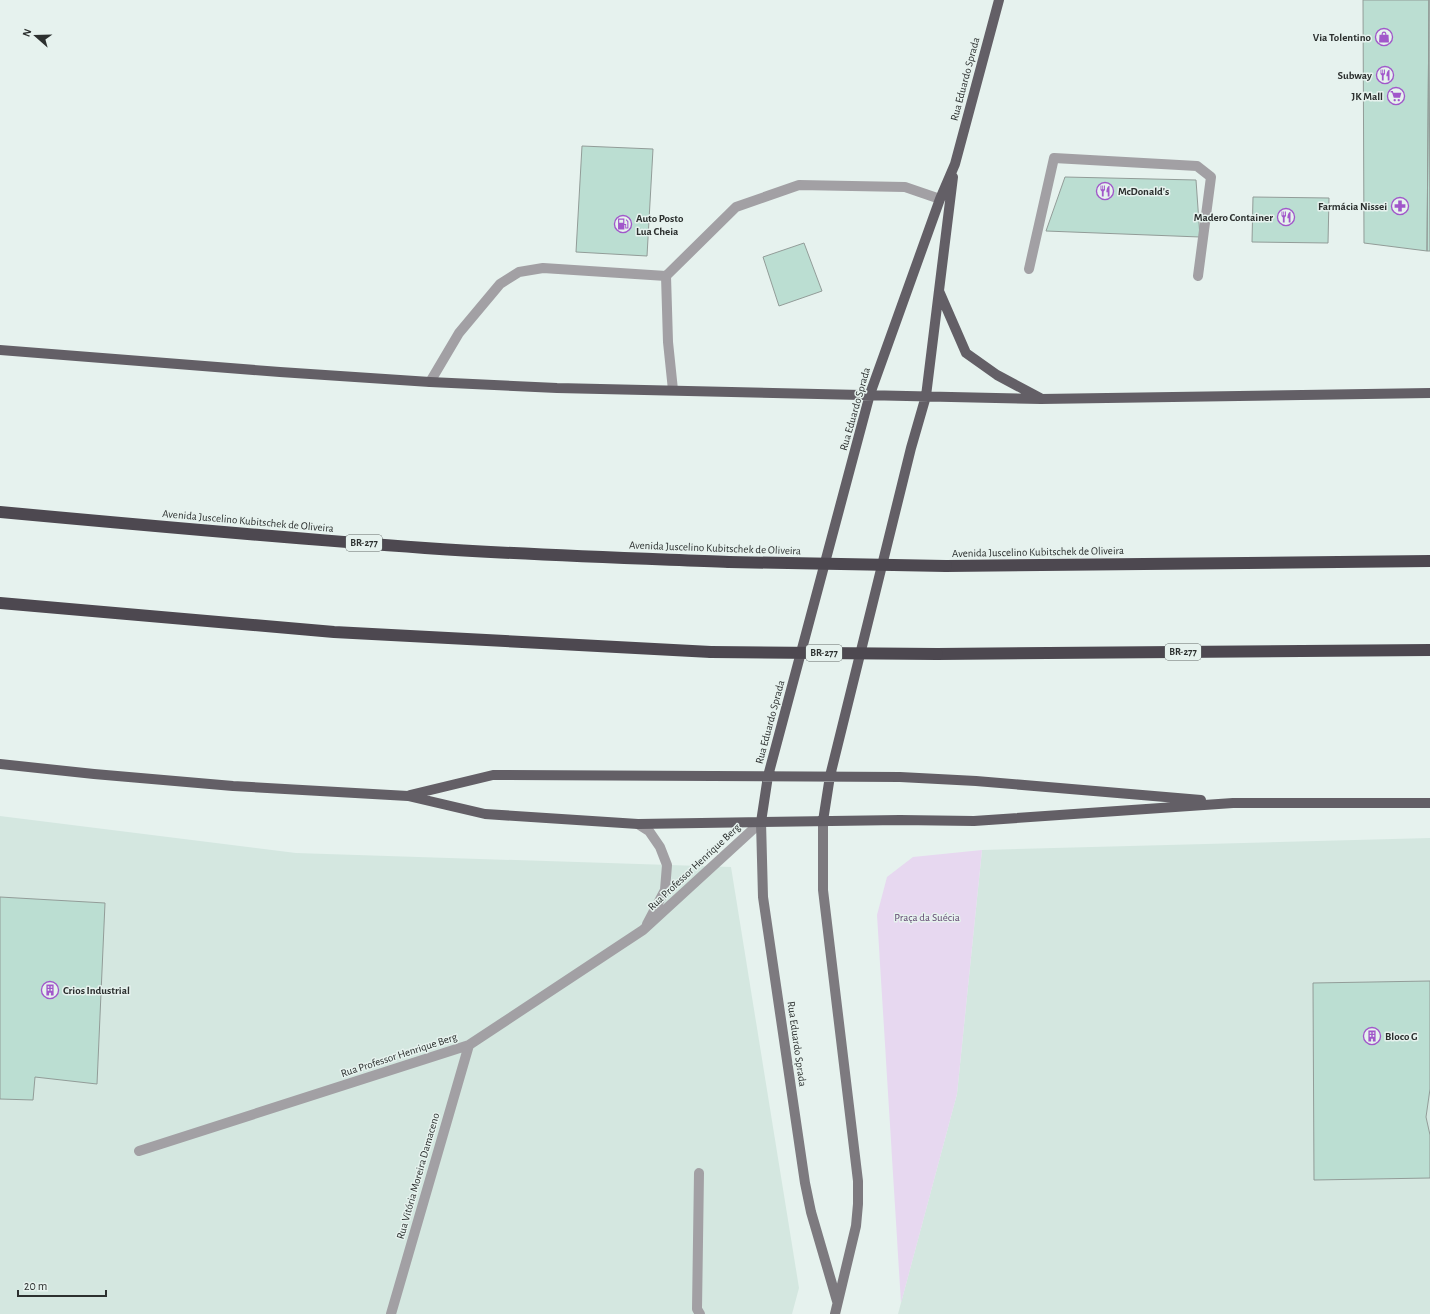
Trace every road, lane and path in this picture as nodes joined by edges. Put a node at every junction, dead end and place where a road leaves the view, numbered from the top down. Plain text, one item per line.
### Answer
1 (999, 0) edge
2 (955, 164) junction
3 (940, 199) junction
4 (1029, 269) dead end
5 (666, 276) junction
6 (1198, 276) dead end
7 (939, 291) junction
8 (0, 350) edge
9 (430, 382) junction
10 (673, 390) junction
11 (1430, 393) edge
12 (870, 394) junction
13 (926, 396) junction
14 (1042, 399) junction
15 (0, 512) edge
16 (1430, 561) edge
17 (0, 603) edge
18 (1430, 650) edge
19 (0, 764) edge
20 (768, 776) junction
21 (830, 776) junction
22 (408, 796) junction
23 (1233, 803) junction
24 (1430, 803) edge
25 (823, 821) junction
26 (761, 822) junction
27 (638, 824) junction
28 (643, 930) junction
29 (469, 1045) junction
30 (138, 1151) dead end
31 (699, 1173) dead end
32 (838, 1303) junction
33 (391, 1314) edge
34 (700, 1314) edge
35 (835, 1314) edge

1 - 2 main road, Rua Eduardo Sprada
2 - 3 main road, Rua Eduardo Sprada
2 - 7 main road, Rua Eduardo Sprada
3 - 5 street
3 - 12 main road, Rua Eduardo Sprada
4 - 6 street
5 - 9 street
5 - 10 street
7 - 13 main road, Rua Eduardo Sprada
7 - 14 main road
8 - 9 main road
9 - 10 main road
10 - 12 main road
11 - 14 main road
12 - 13 main road
12 - 20 main road, Rua Eduardo Sprada
13 - 14 main road
13 - 21 main road, Rua Eduardo Sprada
15 - 16 highway, Avenida Juscelino Kubitschek de Oliveira / BR-277, bridge
17 - 18 highway, BR-277, bridge
19 - 22 main road
20 - 21 main road
20 - 22 main road
20 - 26 main road, Rua Eduardo Sprada
21 - 23 main road
21 - 25 main road, Rua Eduardo Sprada
22 - 27 main road
23 - 24 main road
23 - 25 main road
25 - 26 main road
25 - 32 main road, Rua Eduardo Sprada
26 - 27 main road
26 - 28 street, Rua Professor Henrique Berg
26 - 32 main road, Rua Eduardo Sprada
27 - 28 street, Rua Professor Henrique Berg
28 - 29 street, Rua Professor Henrique Berg
29 - 30 street, Rua Professor Henrique Berg
29 - 33 street, Rua Vitória Moreira Damaceno
31 - 34 street
32 - 35 main road, Rua Eduardo Sprada

